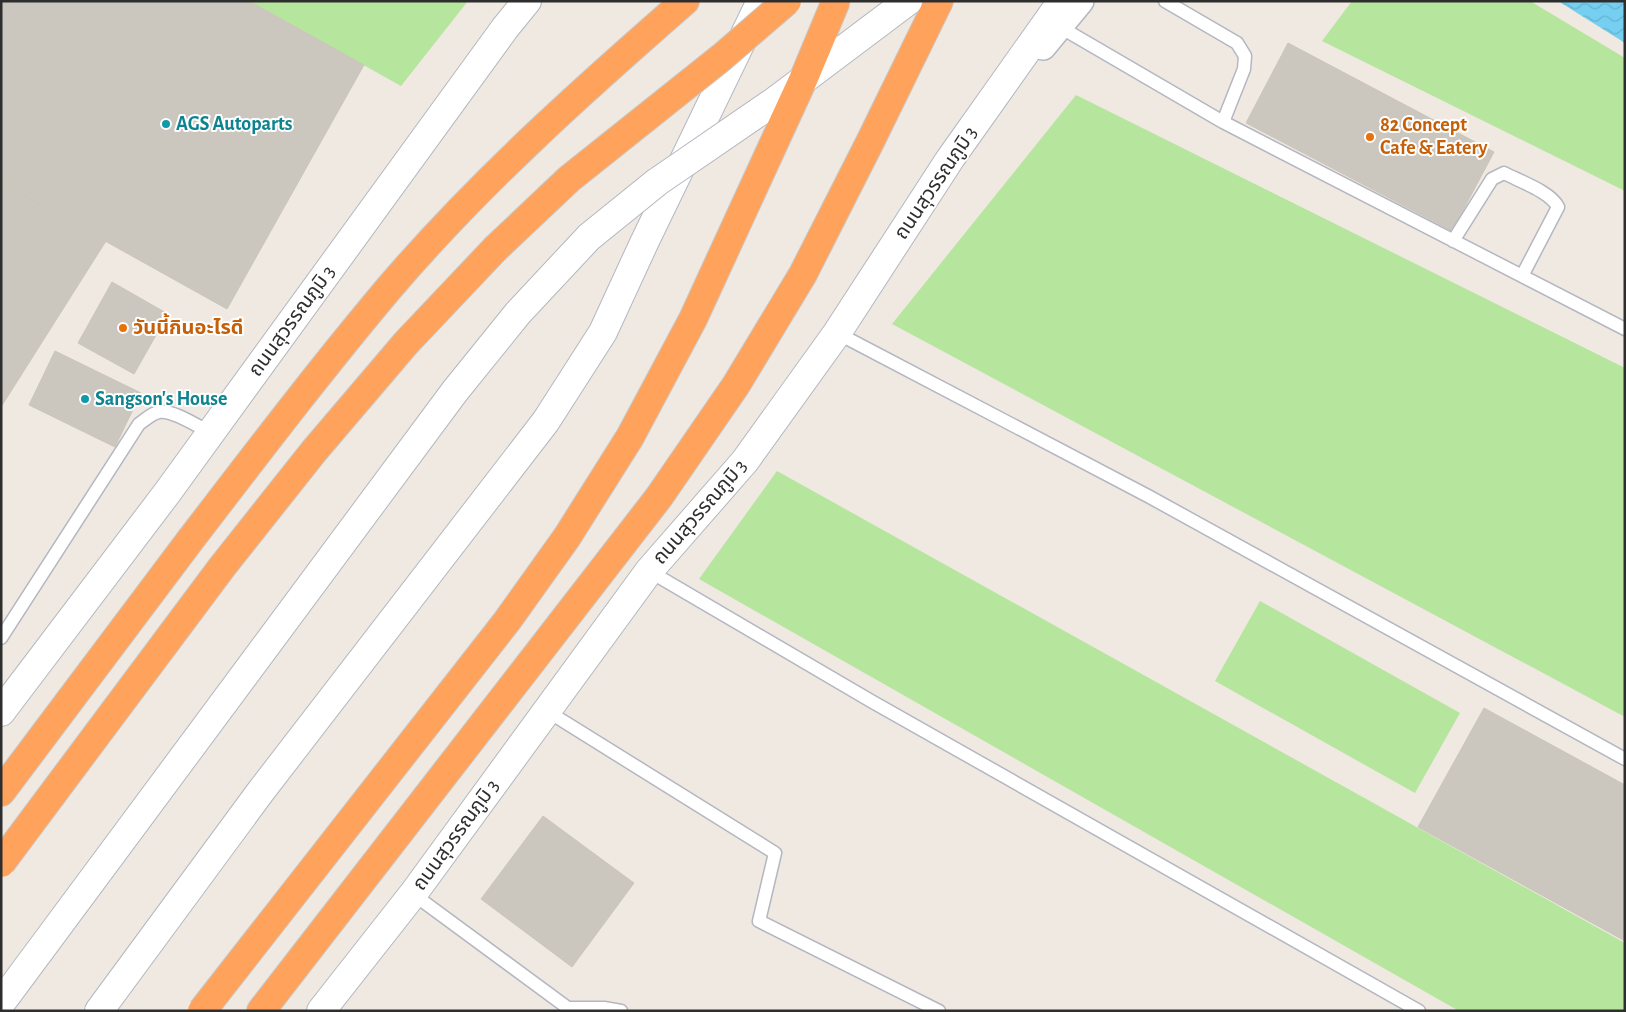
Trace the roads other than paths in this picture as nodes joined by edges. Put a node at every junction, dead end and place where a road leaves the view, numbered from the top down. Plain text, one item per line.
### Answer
1 (523, 1) edge
2 (527, 1) edge
3 (685, 1) edge
4 (761, 1) edge
5 (787, 1) edge
6 (836, 1) edge
7 (908, 1) edge
8 (939, 1) edge
9 (1081, 1) edge
10 (1165, 1) edge
11 (1061, 14) edge
12 (505, 28) junction
13 (1223, 122) junction
14 (1452, 241) junction
15 (1522, 276) junction
16 (1625, 329) edge
17 (837, 333) junction
18 (211, 433) junction
19 (649, 572) junction
20 (1, 638) edge
21 (547, 711) junction
22 (1, 712) edge
23 (1625, 759) edge
24 (1, 792) edge
25 (1, 863) edge
26 (413, 894) junction
27 (1, 1003) edge
28 (570, 1009) edge
29 (99, 1011) edge
30 (202, 1011) edge
31 (261, 1011) edge
32 (320, 1011) edge
33 (621, 1011) edge
34 (940, 1011) edge
35 (1419, 1011) edge

1 - 12 street
2 - 12 main road, ถนนสุวรรณภูมิ 3
3 - 24 highway
4 - 29 main road
5 - 25 highway, bridge
6 - 30 highway, bridge
7 - 27 main road, bridge
8 - 31 highway
9 - 11 street
10 - 13 lane
11 - 13 lane
11 - 17 main road, ถนนสุวรรณภูมิ 3
12 - 18 main road, ถนนสุวรรณภูมิ 3
13 - 14 lane
14 - 15 lane
14 - 15 lane
15 - 16 lane
17 - 19 main road, ถนนสุวรรณภูมิ 3
17 - 23 lane
18 - 20 lane
18 - 22 main road, ถนนสุวรรณภูมิ 3
19 - 21 main road, ถนนสุวรรณภูมิ 3
19 - 35 lane
21 - 26 main road, ถนนสุวรรณภูมิ 3
21 - 34 lane
26 - 28 lane
26 - 32 main road, ถนนสุวรรณภูมิ 3
28 - 33 lane

